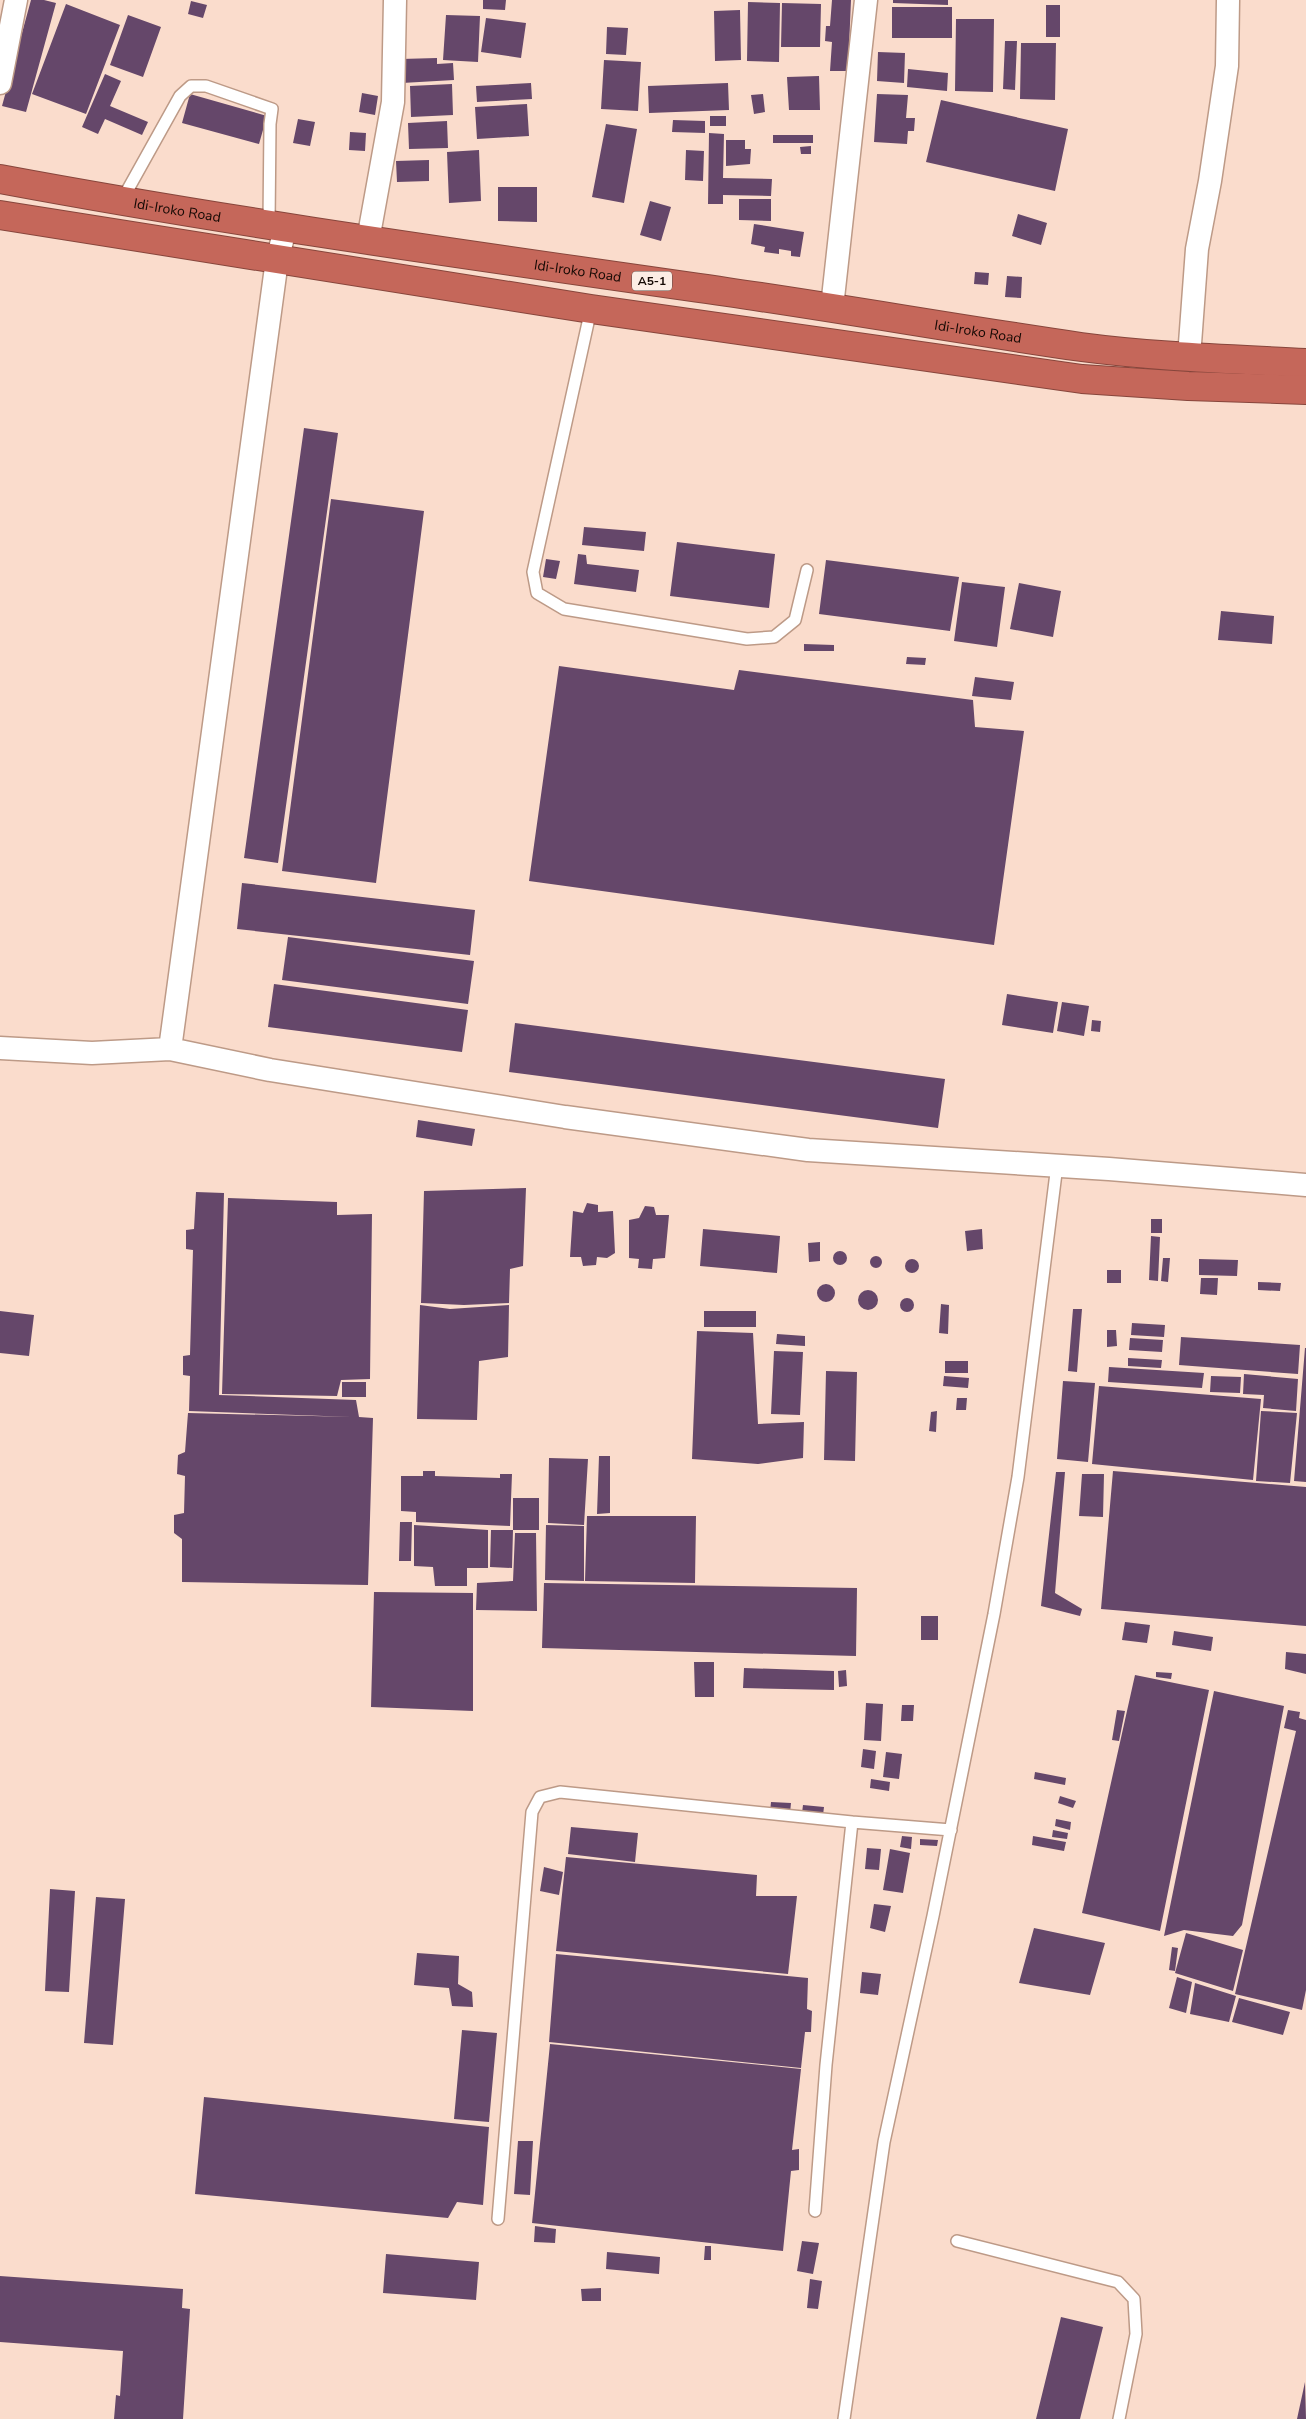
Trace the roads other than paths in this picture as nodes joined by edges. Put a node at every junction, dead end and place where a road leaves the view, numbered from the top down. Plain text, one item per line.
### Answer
1 (16, 0) edge
2 (394, 0) edge
3 (866, 0) edge
4 (1228, 0) edge
5 (0, 83) edge
6 (0, 179) edge
7 (121, 201) junction
8 (0, 215) edge
9 (278, 225) junction
10 (368, 240) junction
11 (277, 260) junction
12 (832, 308) junction
13 (591, 309) junction
14 (1188, 357) junction
15 (1306, 362) edge
16 (1306, 390) edge
17 (807, 570) dead end
18 (0, 1048) edge
19 (170, 1049) junction
20 (1058, 1165) junction
21 (1306, 1185) edge
22 (852, 1822) junction
23 (951, 1830) junction
24 (815, 2211) dead end
25 (498, 2219) dead end
26 (957, 2240) dead end
27 (844, 2419) edge
28 (1118, 2419) edge

1 - 5 street
2 - 10 street
3 - 12 street
4 - 14 street
6 - 7 highway, Idi-Iroko Road / A5-1
7 - 9 highway, Idi-Iroko Road / A5-1
7 - 9 lane
8 - 11 highway
9 - 10 highway, Idi-Iroko Road / A5-1
9 - 11 street
10 - 12 highway, Idi-Iroko Road / A5-1
11 - 13 highway
11 - 19 street
12 - 14 highway, Idi-Iroko Road / A5-1
13 - 16 highway
13 - 17 lane
14 - 15 highway, Idi-Iroko Road / A5-1
18 - 19 street
19 - 20 street
20 - 21 street
20 - 23 lane
22 - 23 lane
22 - 24 lane
22 - 25 lane
23 - 27 lane
26 - 28 lane

